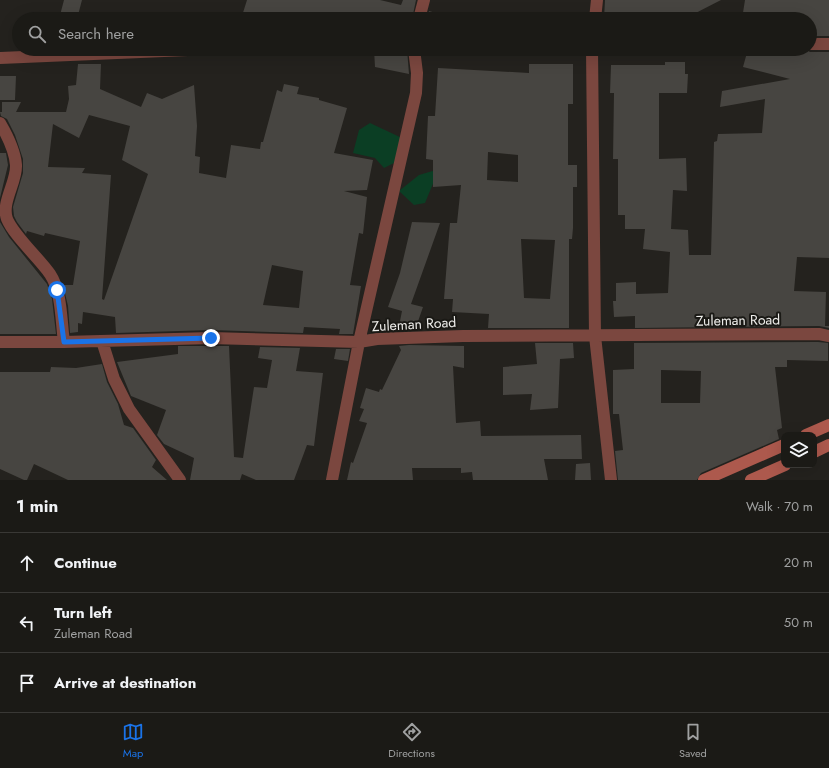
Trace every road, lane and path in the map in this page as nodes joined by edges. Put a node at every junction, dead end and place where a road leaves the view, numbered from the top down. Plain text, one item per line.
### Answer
1 (424, 0) edge
2 (597, 0) edge
3 (421, 12) edge
4 (596, 12) edge
5 (817, 44) edge
6 (829, 44) edge
7 (47, 56) edge
8 (415, 56) edge
9 (592, 56) edge
10 (0, 58) edge
11 (0, 123) edge
12 (595, 336) junction
13 (829, 336) edge
14 (102, 341) junction
15 (0, 342) edge
16 (64, 342) junction
17 (359, 342) junction
18 (829, 425) edge
19 (813, 432) edge
20 (829, 445) edge
21 (781, 446) edge
22 (817, 451) edge
23 (781, 467) edge
24 (180, 480) edge
25 (332, 480) edge
26 (611, 480) edge
27 (704, 480) edge
28 (751, 480) edge

1 - 3 street
2 - 4 street
5 - 6 street
7 - 10 street
8 - 17 street
9 - 12 street
11 - 16 street
12 - 13 street, Zuleman Road
12 - 17 street, Zuleman Road
12 - 26 street
14 - 16 street, Zuleman Road
14 - 17 street, Zuleman Road
14 - 24 street
15 - 16 street, Zuleman Road
17 - 25 street
18 - 19 main road
20 - 22 main road
21 - 27 main road
23 - 28 main road

